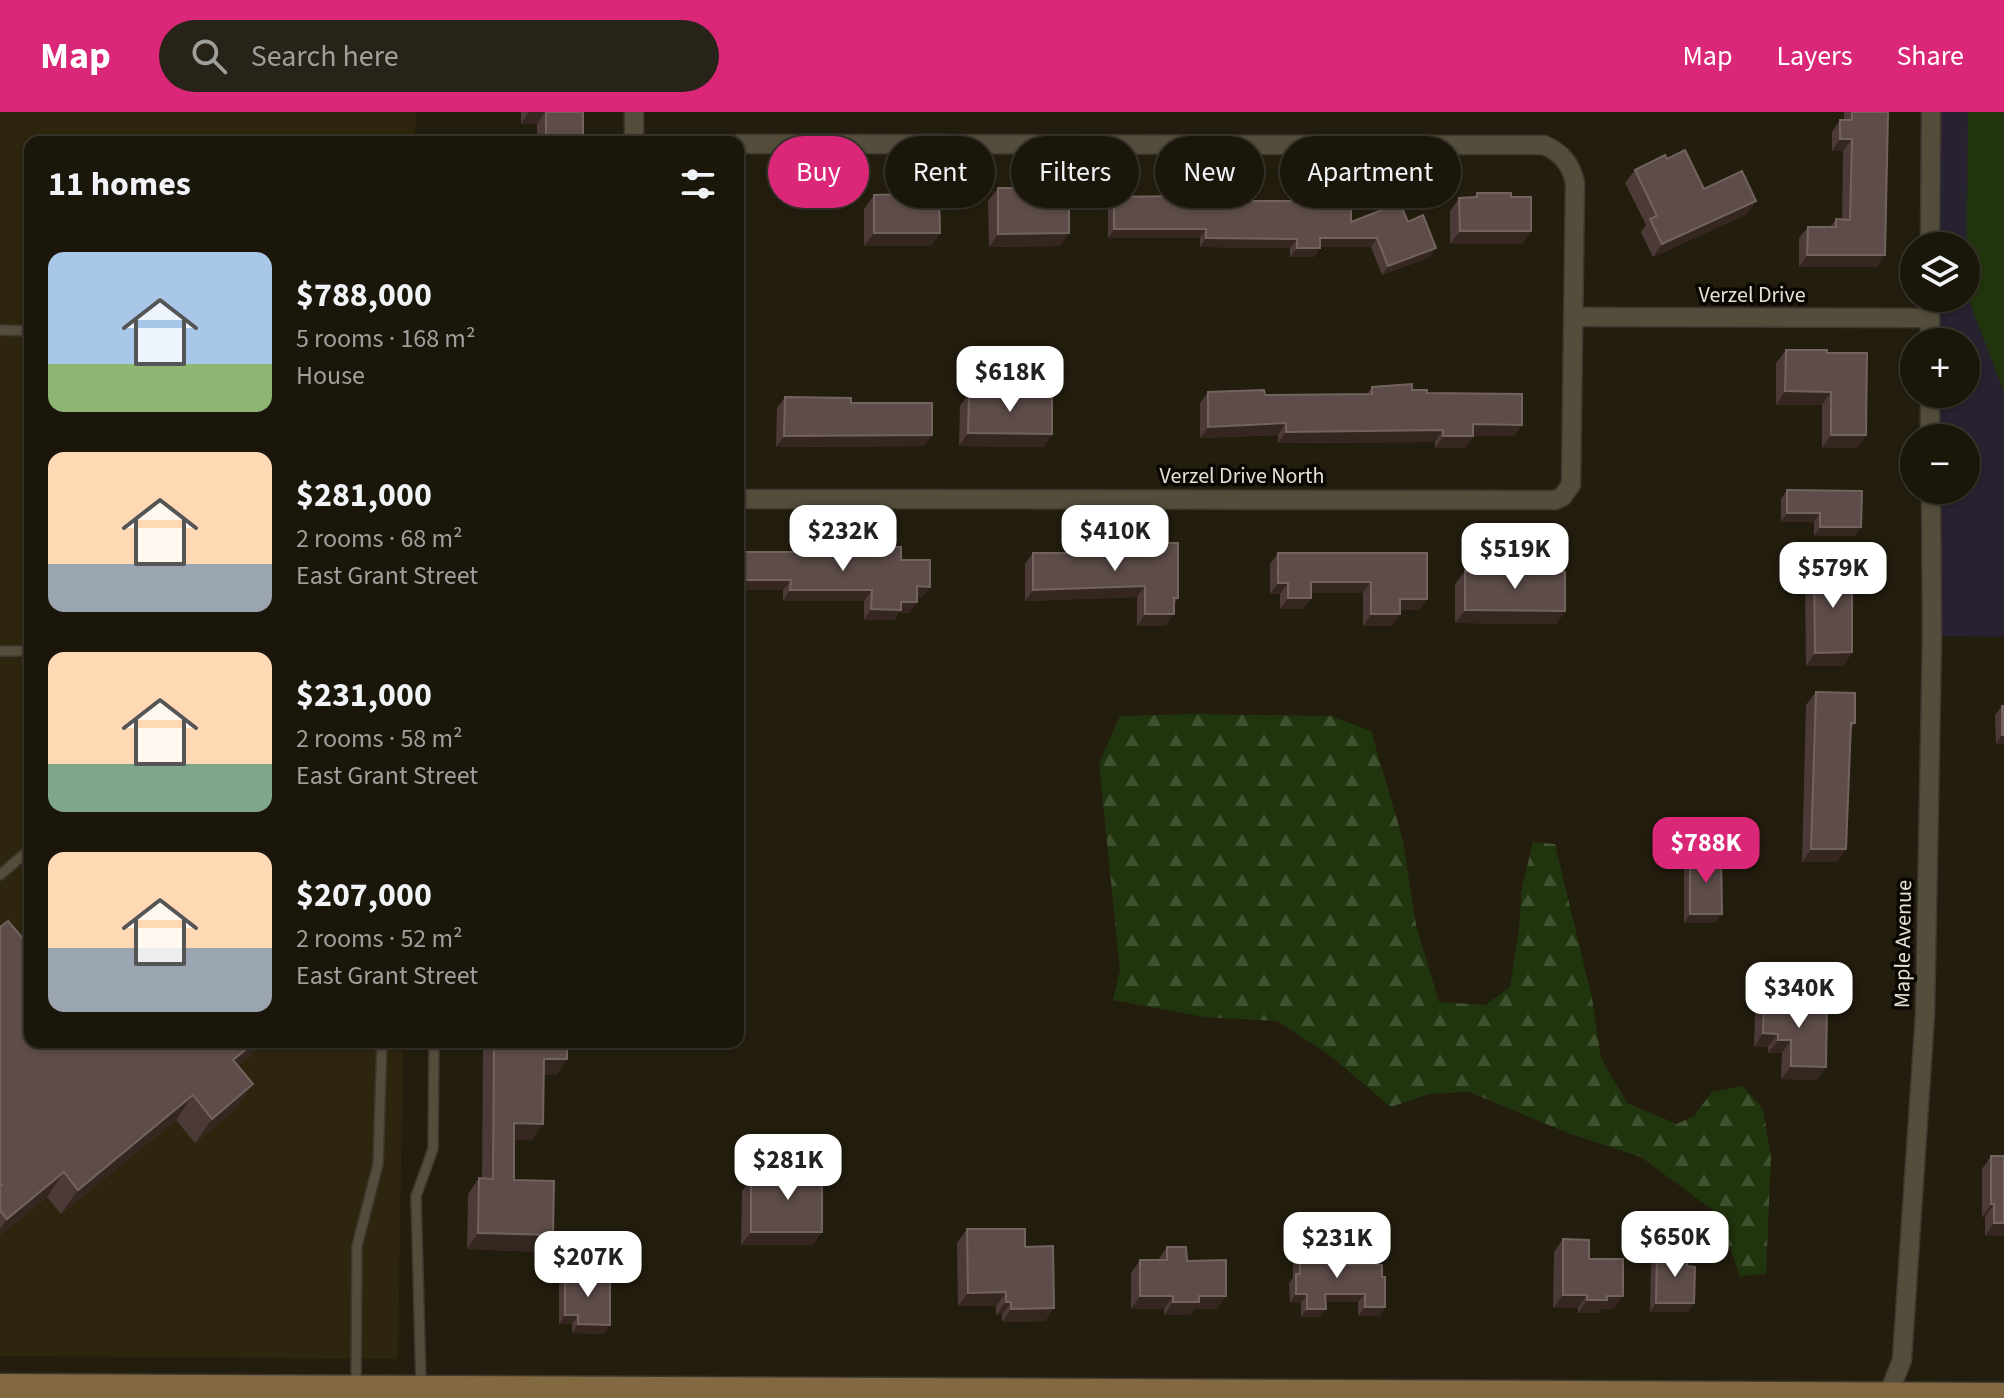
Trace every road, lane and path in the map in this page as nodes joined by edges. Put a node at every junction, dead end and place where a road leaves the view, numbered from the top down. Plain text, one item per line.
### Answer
1 (634, 112) edge
2 (1931, 112) edge
3 (634, 136) edge
4 (744, 144) edge
5 (1930, 232) edge
6 (1930, 312) edge
7 (1575, 317) junction
8 (1930, 318) junction
9 (1930, 328) edge
10 (0, 330) edge
11 (24, 331) edge
12 (744, 499) edge
13 (1931, 504) edge
14 (0, 651) edge
15 (24, 651) edge
16 (24, 854) edge
17 (0, 857) edge
18 (8, 867) junction
19 (0, 875) edge
20 (382, 1048) edge
21 (434, 1048) edge
22 (0, 1386) edge
23 (356, 1387) junction
24 (421, 1388) junction
25 (530, 1394) edge
26 (894, 1395) edge
27 (2004, 1395) edge
28 (1887, 1397) edge

1 - 3 street
2 - 5 street
4 - 7 street, Verzel Drive North
6 - 8 street
7 - 8 street, Verzel Drive
7 - 12 street, Verzel Drive North
8 - 9 street
10 - 11 lane
13 - 28 street, Maple Avenue
14 - 15 lane
16 - 18 lane
17 - 18 lane
18 - 19 lane
20 - 23 lane
21 - 24 lane
22 - 23 main road
23 - 24 main road
24 - 25 main road
25 - 26 main road
26 - 28 main road
27 - 28 main road

